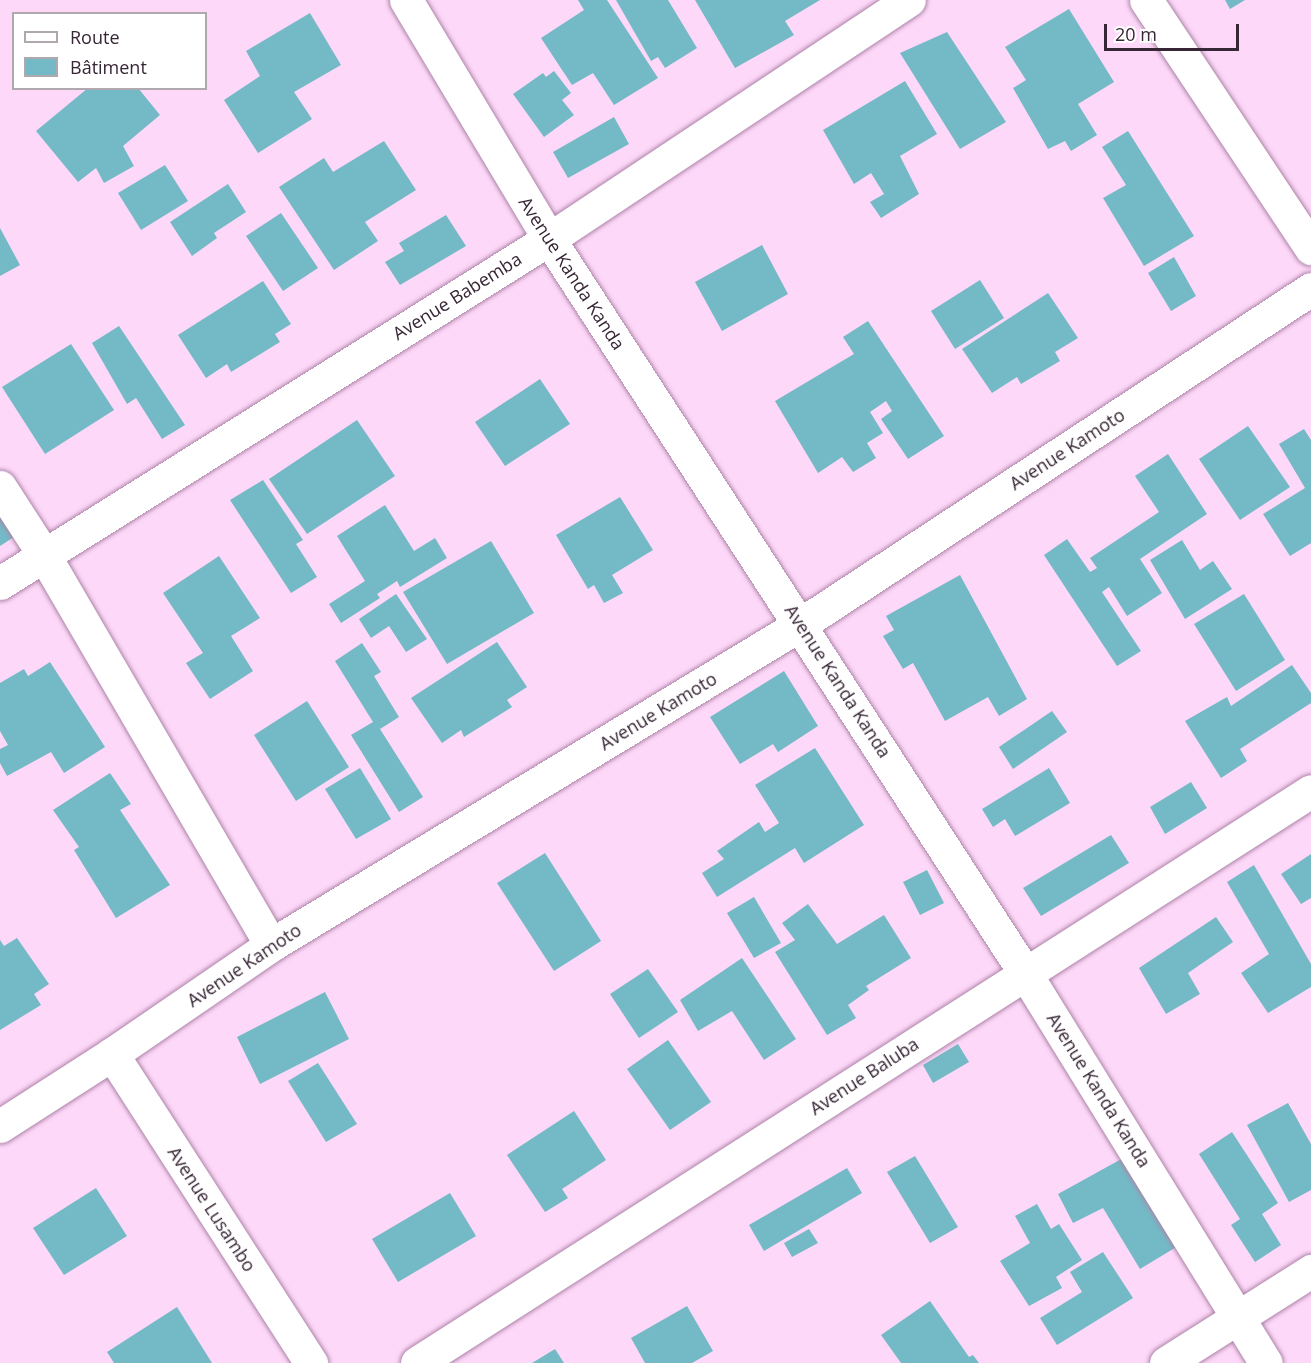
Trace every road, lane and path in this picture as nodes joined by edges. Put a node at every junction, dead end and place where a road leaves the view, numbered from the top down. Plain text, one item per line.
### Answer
1 (406, 0) edge
2 (909, 0) edge
3 (1146, 0) edge
4 (549, 239) junction
5 (1311, 248) edge
6 (1311, 289) edge
7 (0, 486) edge
8 (44, 555) junction
9 (0, 583) edge
10 (801, 624) junction
11 (1311, 790) edge
12 (271, 945) junction
13 (1025, 973) junction
14 (112, 1054) junction
15 (0, 1126) edge
16 (1311, 1270) edge
17 (1240, 1315) junction
18 (311, 1363) edge
19 (417, 1363) edge
20 (1166, 1363) edge
21 (1266, 1363) edge

1 - 4 street, Avenue Kanda Kanda
2 - 4 street, Avenue Babemba
3 - 5 street
4 - 8 street, Avenue Babemba
4 - 10 street, Avenue Kanda Kanda
6 - 10 street, Avenue Kamoto
7 - 8 street
8 - 9 street, Avenue Babemba
8 - 12 street
10 - 12 street, Avenue Kamoto
10 - 13 street, Avenue Kanda Kanda
11 - 13 street, Avenue Baluba
12 - 14 street, Avenue Kamoto
13 - 17 street, Avenue Kanda Kanda
13 - 19 street, Avenue Baluba
14 - 15 street, Avenue Kamoto
14 - 18 street, Avenue Lusambo
16 - 17 street
17 - 20 street
17 - 21 street, Avenue Kanda Kanda

